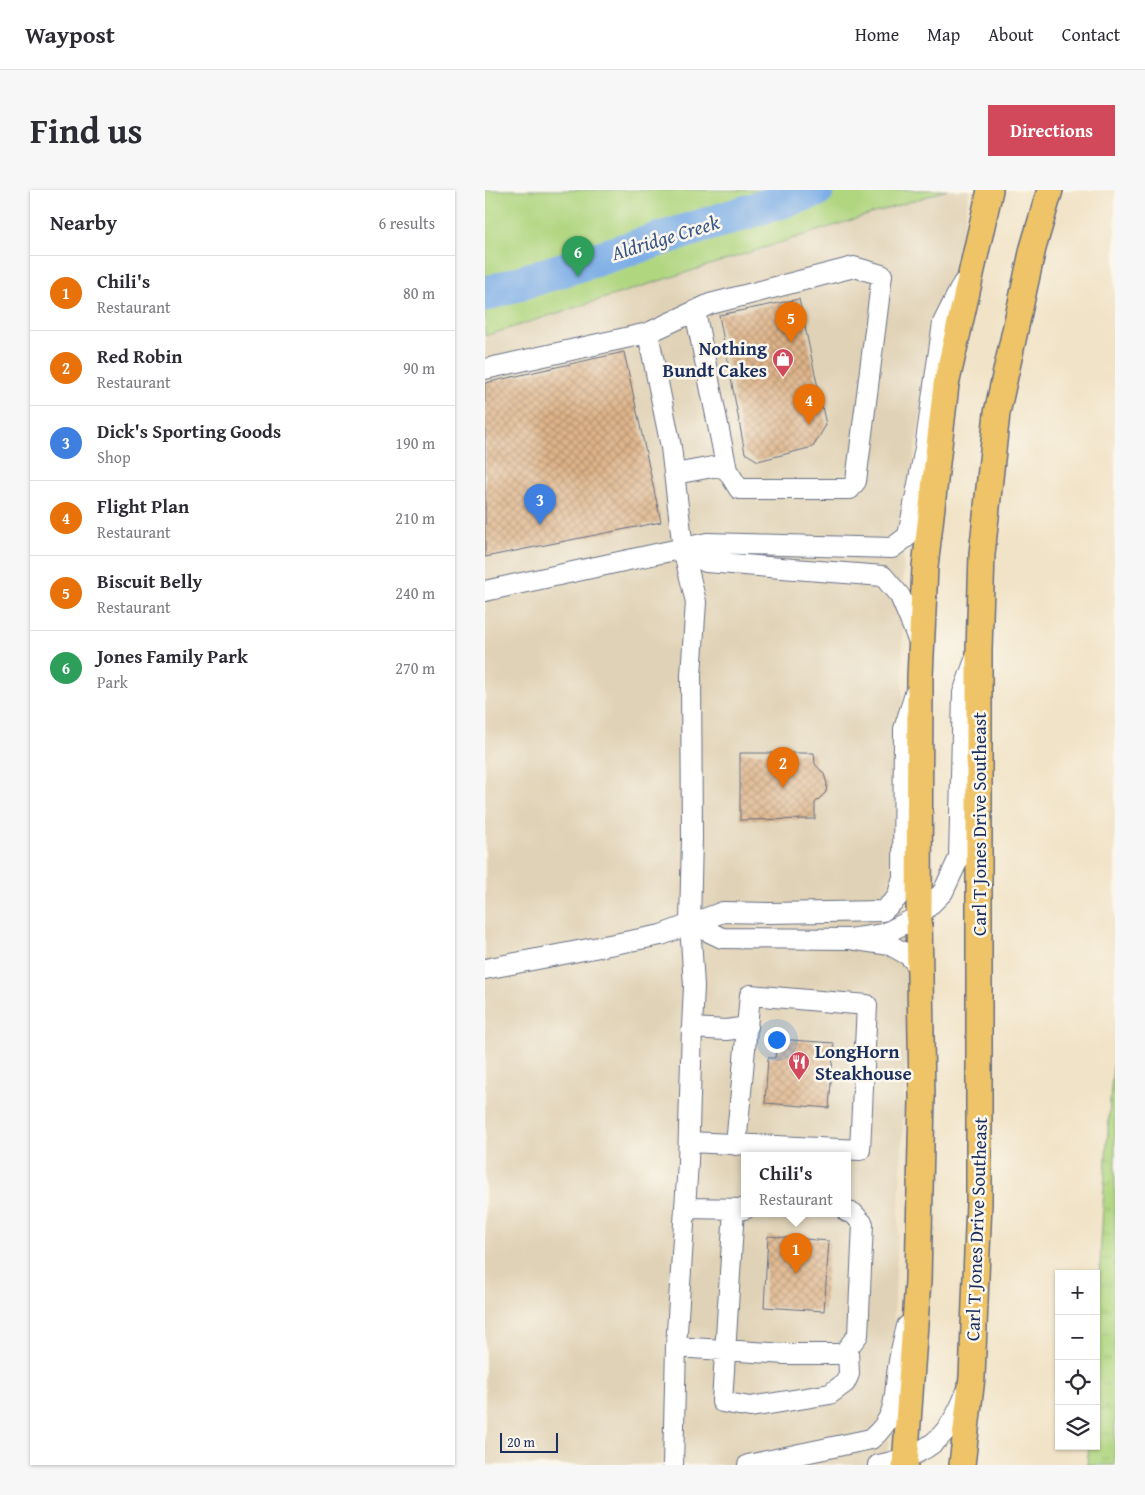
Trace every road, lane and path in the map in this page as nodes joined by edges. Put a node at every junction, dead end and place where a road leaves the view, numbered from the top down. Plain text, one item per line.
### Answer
1 (990, 190) edge
2 (1051, 190) edge
3 (972, 265) junction
4 (695, 311) junction
5 (648, 332) junction
6 (485, 370) edge
7 (727, 470) junction
8 (675, 474) junction
9 (683, 549) junction
10 (485, 591) edge
11 (921, 647) junction
12 (979, 650) junction
13 (920, 678) junction
14 (919, 916) junction
15 (689, 923) junction
16 (850, 939) junction
17 (920, 966) junction
18 (485, 969) edge
19 (747, 1027) junction
20 (693, 1028) junction
21 (689, 1142) junction
22 (736, 1145) junction
23 (685, 1208) junction
24 (740, 1209) edge
25 (851, 1213) edge
26 (918, 1280) junction
27 (676, 1347) junction
28 (726, 1351) junction
29 (848, 1351) junction
30 (972, 1377) junction
31 (905, 1462) edge
32 (673, 1465) edge
33 (748, 1465) edge
34 (878, 1465) edge
35 (962, 1465) edge

1 - 3 main road
2 - 12 main road, Carl T Jones Drive Southeast
3 - 9 lane
3 - 11 main road
4 - 5 lane
4 - 7 lane
4 - 7 lane
5 - 6 lane
5 - 8 lane
7 - 8 lane
8 - 9 lane
9 - 10 lane
9 - 11 lane
9 - 15 lane
11 - 13 main road
12 - 14 lane
12 - 30 main road, Carl T Jones Drive Southeast
13 - 14 main road
13 - 15 lane
14 - 16 lane
14 - 17 main road
15 - 16 lane
15 - 18 lane
15 - 20 lane
16 - 17 lane
17 - 26 main road
19 - 20 lane
19 - 22 lane
19 - 22 lane
20 - 21 lane
21 - 22 lane
21 - 23 lane
23 - 24 lane
23 - 27 lane
24 - 28 lane
25 - 29 lane
26 - 31 main road
26 - 33 lane
27 - 28 lane
27 - 32 lane
28 - 29 lane
28 - 29 lane
30 - 31 lane
30 - 35 main road, Carl T Jones Drive Southeast
31 - 34 lane

